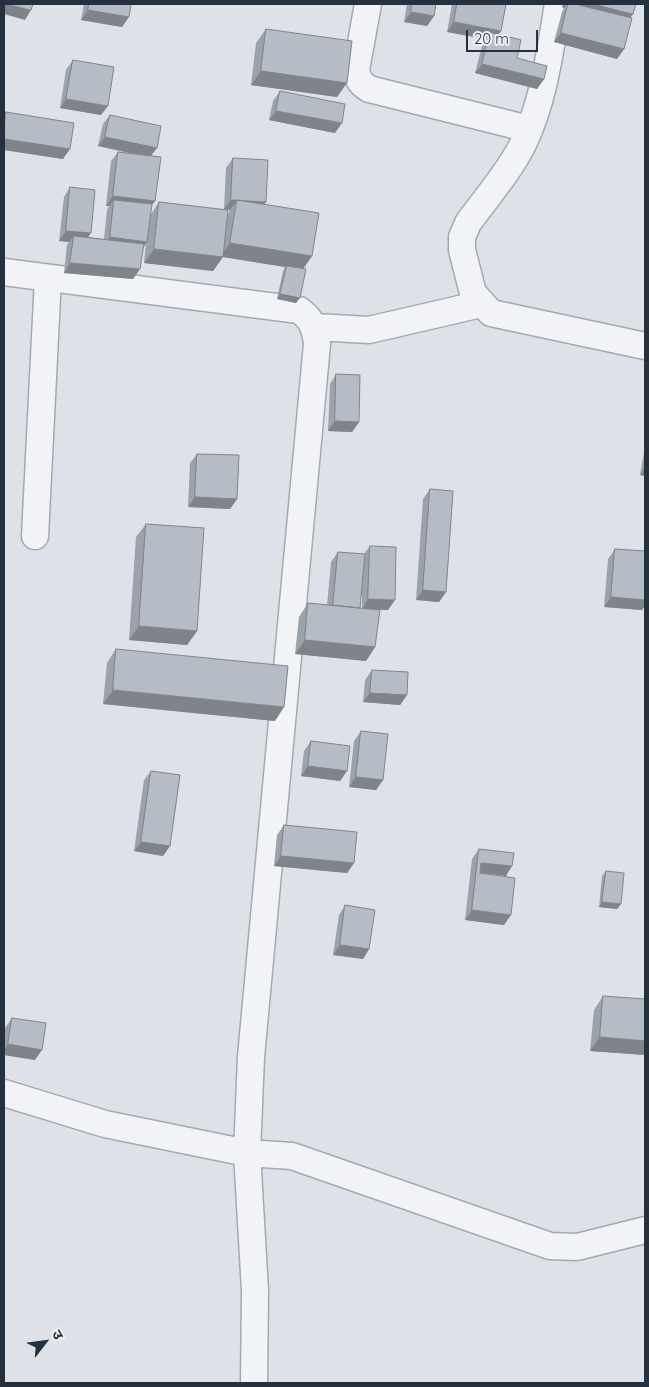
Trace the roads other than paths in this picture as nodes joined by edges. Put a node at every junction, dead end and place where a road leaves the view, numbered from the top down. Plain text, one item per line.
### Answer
1 (368, 4) edge
2 (558, 4) edge
3 (529, 129) junction
4 (4, 272) edge
5 (48, 278) junction
6 (481, 304) junction
7 (315, 327) junction
8 (645, 346) edge
9 (35, 536) dead end
10 (4, 1093) edge
11 (247, 1153) junction
12 (645, 1230) edge
13 (254, 1383) edge

1 - 3 street
2 - 3 street
3 - 6 street
4 - 5 street
5 - 7 street
5 - 9 street
6 - 7 street
6 - 8 street
7 - 11 street
10 - 11 street
11 - 12 street
11 - 13 street

